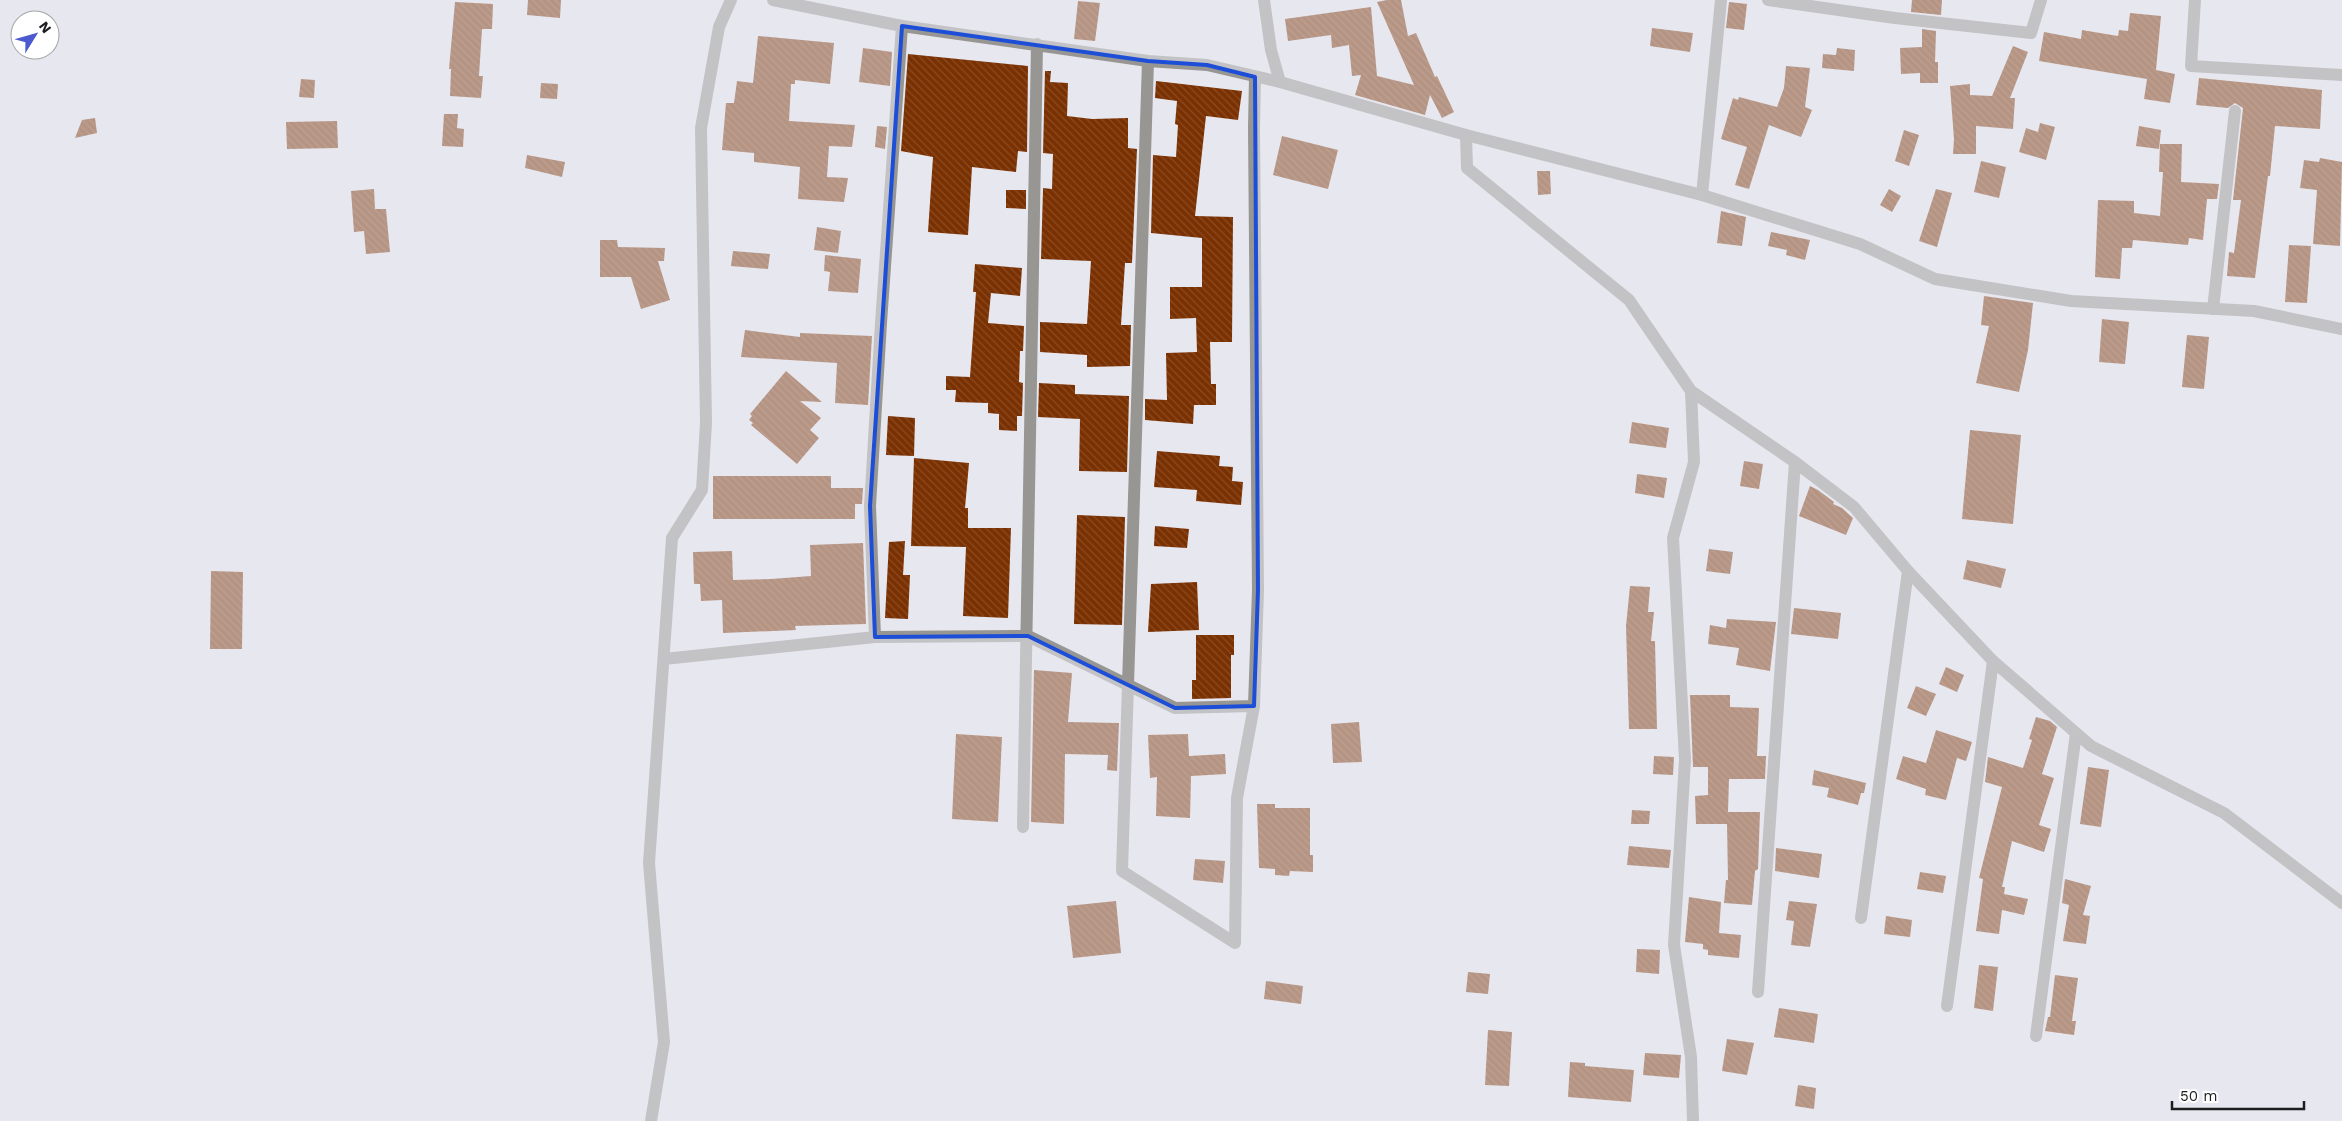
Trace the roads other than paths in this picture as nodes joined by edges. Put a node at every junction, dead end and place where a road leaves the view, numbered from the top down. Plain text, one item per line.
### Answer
1 (731, 0) edge
2 (773, 0) edge
3 (1264, 0) edge
4 (1721, 0) edge
5 (1768, 0) edge
6 (2041, 0) edge
7 (2195, 0) edge
8 (902, 26) junction
9 (1037, 44) junction
10 (1148, 61) junction
11 (2342, 76) edge
12 (1255, 77) junction
13 (1280, 82) junction
14 (2235, 111) dead end
15 (1466, 135) junction
16 (1702, 195) junction
17 (2213, 309) junction
18 (2342, 329) edge
19 (1691, 391) junction
20 (1795, 462) junction
21 (1908, 571) junction
22 (875, 636) junction
23 (1028, 636) junction
24 (664, 659) junction
25 (1993, 661) junction
26 (1127, 684) junction
27 (1254, 706) junction
28 (2076, 733) junction
29 (1023, 827) dead end
30 (2342, 904) edge
31 (1861, 918) dead end
32 (1758, 992) dead end
33 (1948, 1006) dead end
34 (2036, 1036) dead end
35 (650, 1121) edge
36 (1693, 1121) edge

1 - 24 street
2 - 8 street
3 - 13 street
4 - 16 street
5 - 6 street
7 - 11 street
8 - 9 street
8 - 22 street
9 - 10 street
9 - 23 street
10 - 12 street
10 - 26 street
12 - 13 street
12 - 27 street
13 - 15 street
14 - 17 street
15 - 16 street
15 - 19 street
16 - 17 street
17 - 18 street
19 - 20 street
19 - 36 street
20 - 21 street
20 - 32 street
21 - 25 street
21 - 31 street
22 - 23 street
22 - 24 street
23 - 26 street
23 - 29 street
24 - 35 street
25 - 28 street
25 - 33 street
26 - 27 street
26 - 27 street
28 - 30 street
28 - 34 street

